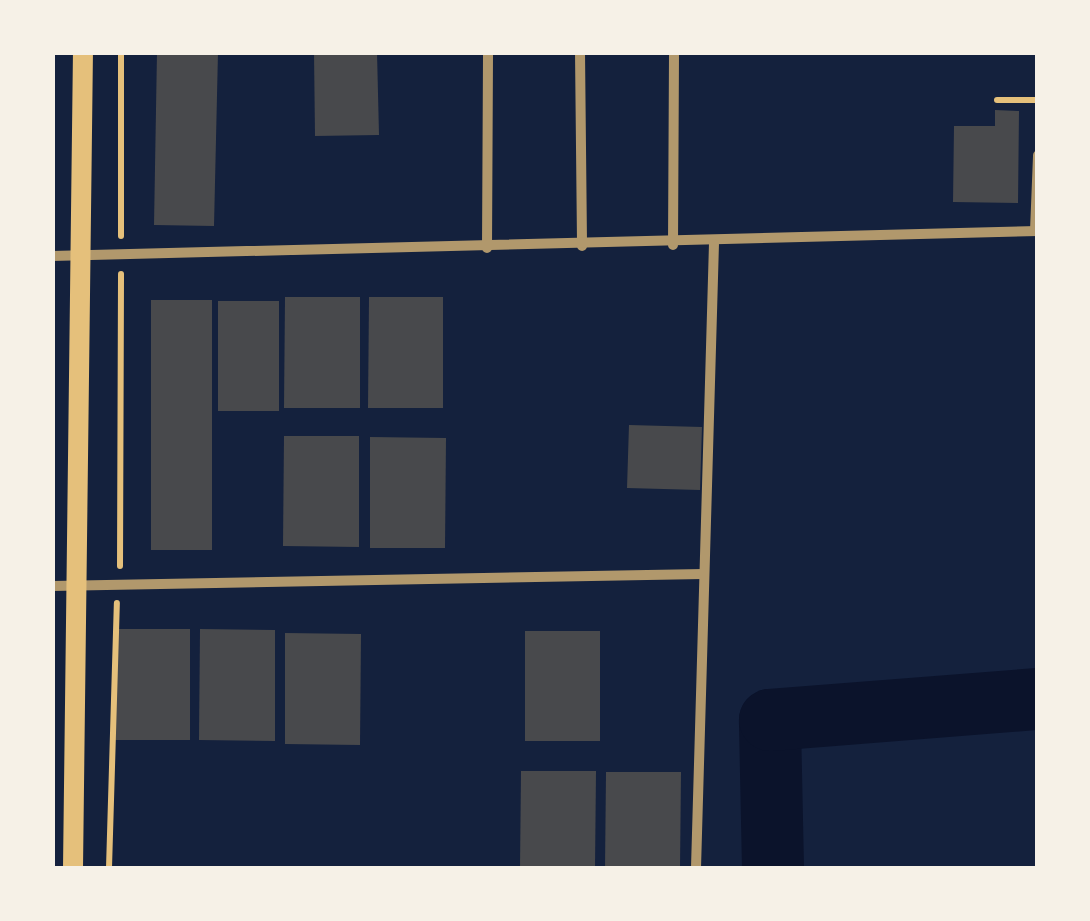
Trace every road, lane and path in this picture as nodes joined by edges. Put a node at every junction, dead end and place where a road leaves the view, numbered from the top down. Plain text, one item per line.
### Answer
1 (83, 52) edge
2 (121, 52) edge
3 (488, 52) edge
4 (580, 52) edge
5 (674, 52) edge
6 (997, 100) dead end
7 (1038, 100) edge
8 (1038, 155) edge
9 (1036, 231) edge
10 (714, 244) junction
11 (673, 245) junction
12 (582, 246) junction
13 (486, 248) junction
14 (121, 255) junction
15 (52, 256) edge
16 (81, 256) junction
17 (703, 574) junction
18 (52, 586) edge
19 (80, 586) junction
20 (118, 587) junction
21 (73, 868) edge
22 (109, 868) edge
23 (696, 868) edge

1 - 16 main road
2 - 14 path
3 - 13 street
4 - 12 street
5 - 11 street
6 - 7 path
8 - 9 street
9 - 10 street
10 - 11 street
10 - 17 street
11 - 12 street
12 - 13 street
13 - 14 street
14 - 16 street
14 - 20 path
15 - 16 street
16 - 19 main road
17 - 20 street
17 - 23 street
18 - 19 street
19 - 20 street
19 - 21 main road
20 - 22 path

